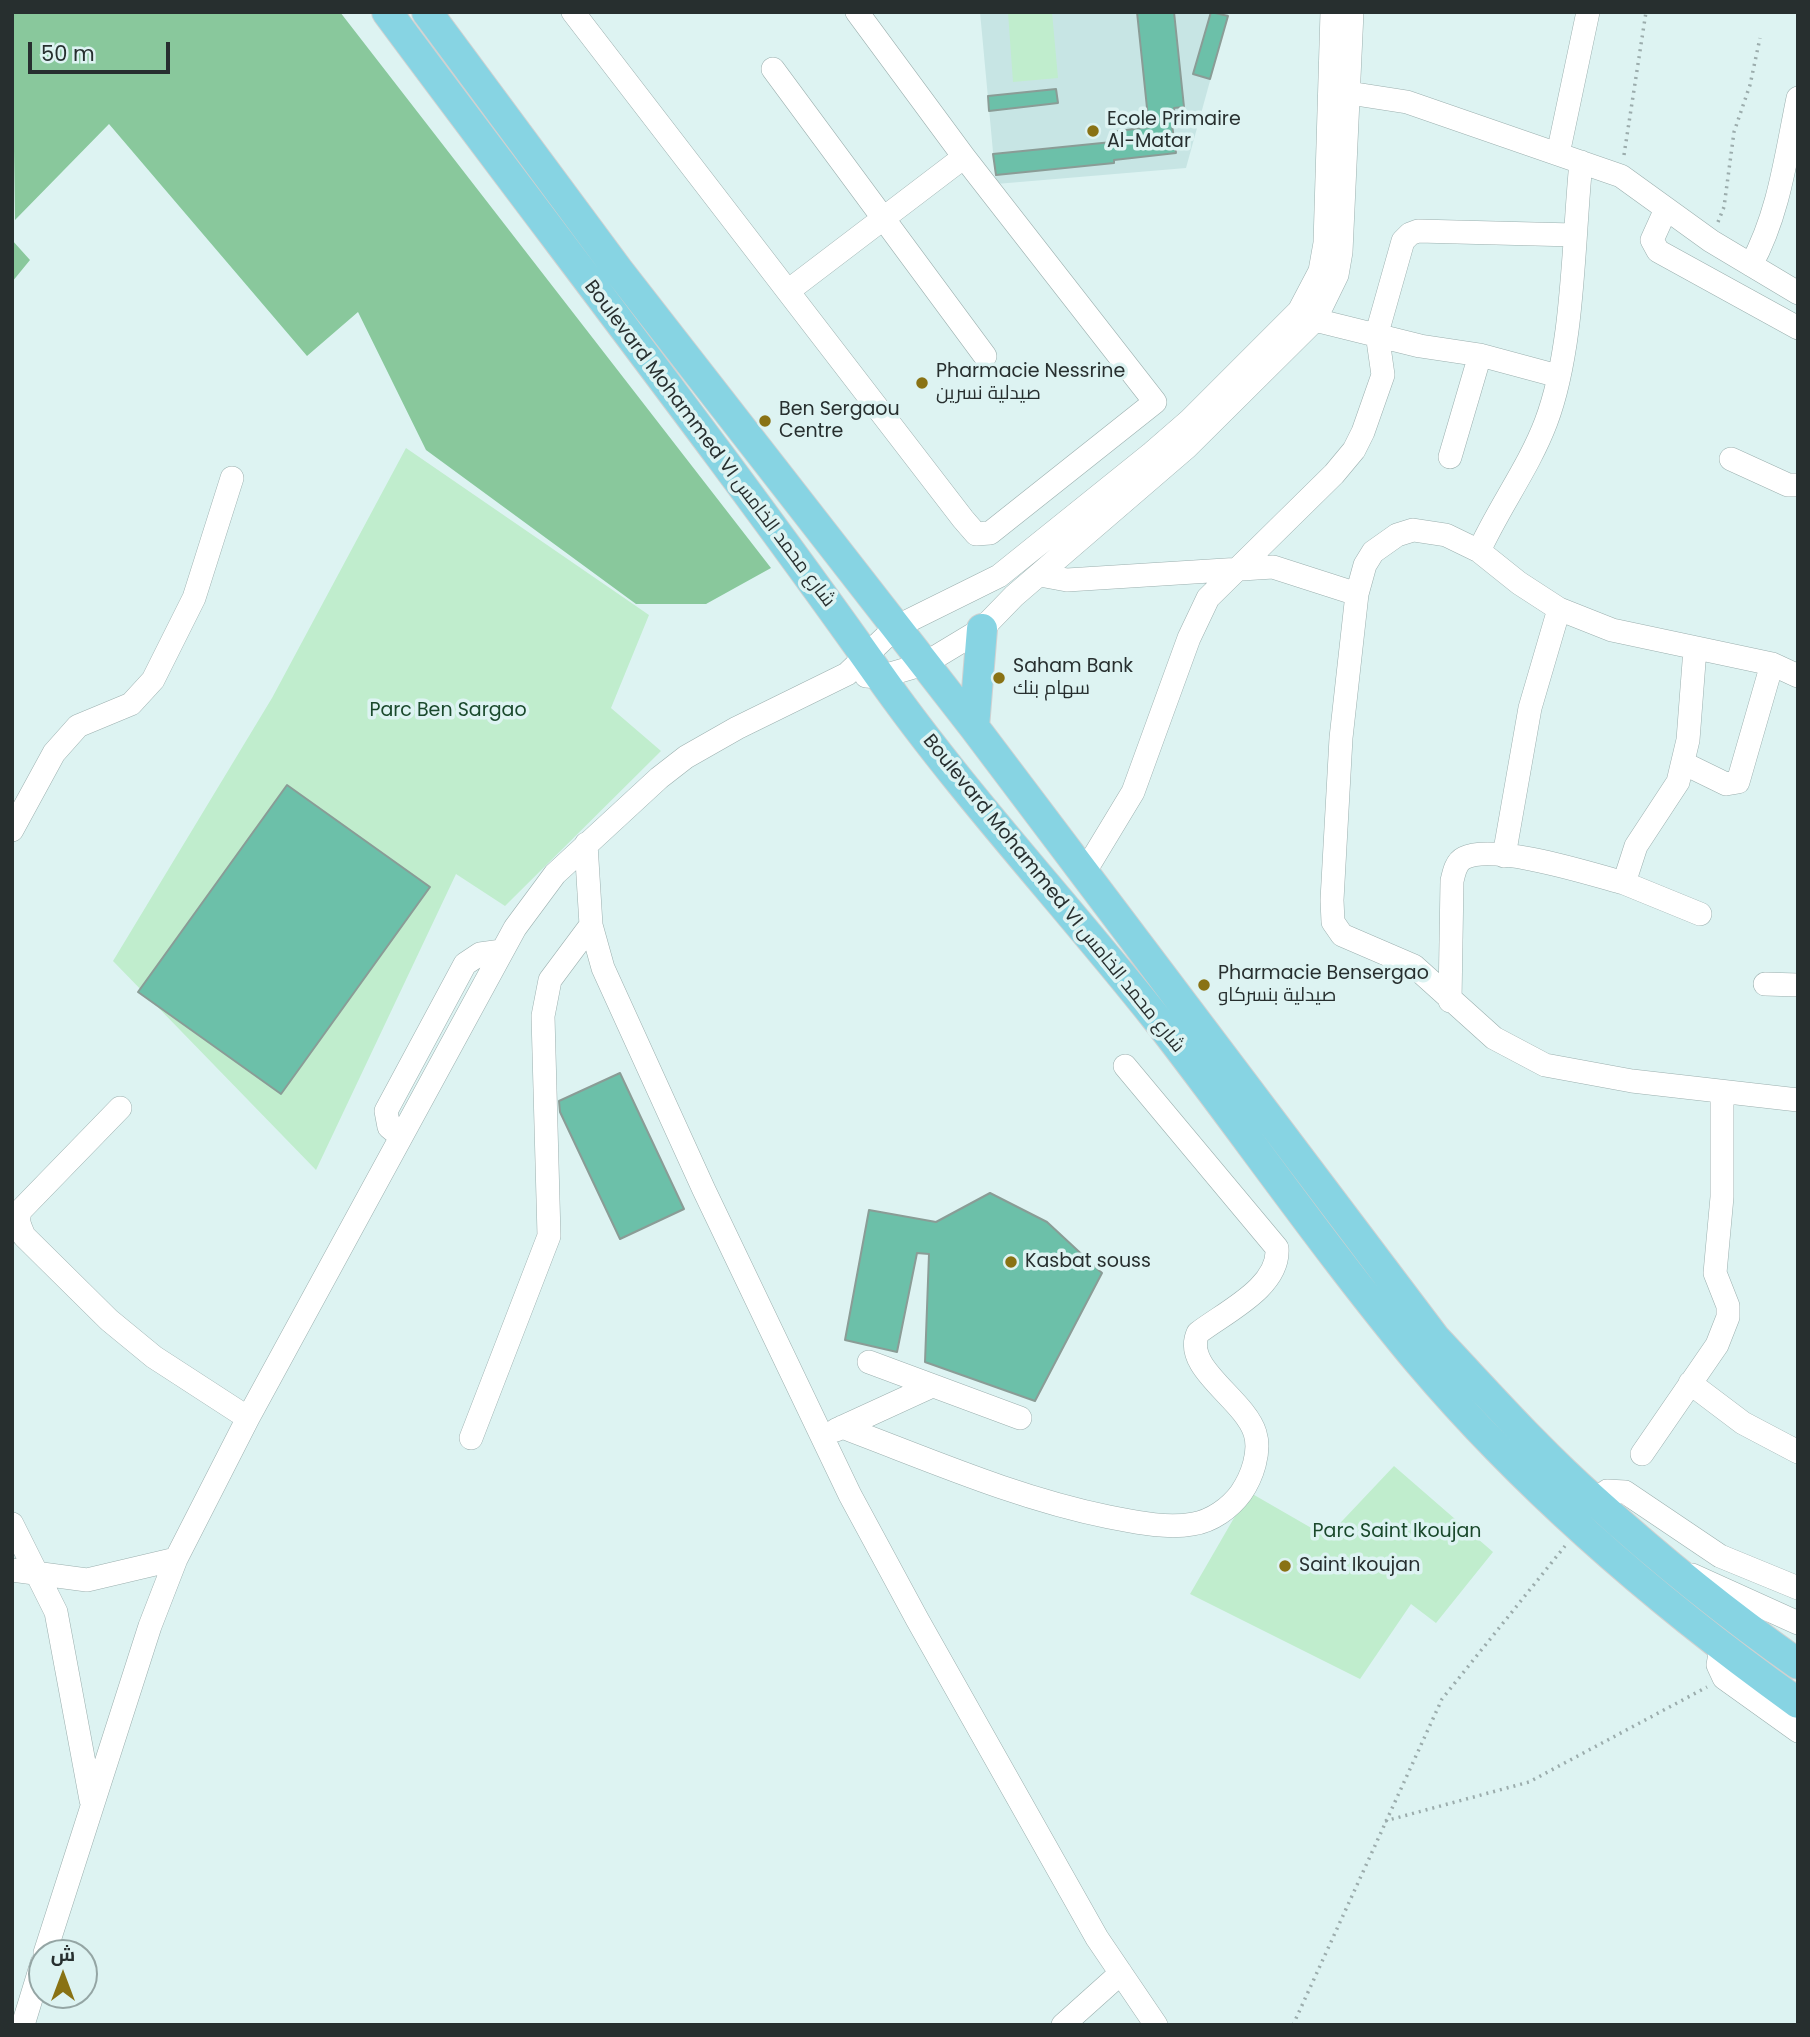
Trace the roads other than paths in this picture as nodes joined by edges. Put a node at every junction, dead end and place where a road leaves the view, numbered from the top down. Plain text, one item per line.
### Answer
1 (387, 12) edge
2 (427, 12) edge
3 (573, 12) edge
4 (857, 12) edge
5 (1332, 12) edge
6 (1352, 12) edge
7 (1588, 12) edge
8 (773, 69) dead end
9 (1349, 93) junction
10 (1798, 98) edge
11 (1558, 154) junction
12 (964, 157) junction
13 (1581, 162) junction
14 (1666, 209) junction
15 (883, 216) junction
16 (1574, 235) junction
17 (1751, 265) junction
18 (788, 291) junction
19 (1798, 293) edge
20 (1315, 320) junction
21 (1798, 328) edge
22 (1377, 333) junction
23 (1480, 355) junction
24 (985, 356) dead end
25 (1558, 376) junction
26 (1155, 402) junction
27 (1178, 430) junction
28 (1450, 457) dead end
29 (1731, 459) dead end
30 (232, 478) dead end
31 (1798, 485) edge
32 (1479, 551) junction
33 (1239, 568) junction
34 (1040, 575) junction
35 (1356, 594) junction
36 (1559, 609) junction
37 (897, 627) junction
38 (982, 629) junction
39 (1695, 649) junction
40 (924, 664) junction
41 (1772, 664) junction
42 (865, 669) junction
43 (1798, 676) edge
44 (974, 727) junction
45 (1683, 763) junction
46 (12, 830) edge
47 (586, 844) junction
48 (1504, 856) junction
49 (1084, 873) junction
50 (1625, 883) junction
51 (1700, 914) dead end
52 (591, 925) junction
53 (1765, 984) dead end
54 (1798, 985) edge
55 (1450, 1001) junction
56 (1125, 1066) dead end
57 (1722, 1093) junction
58 (1798, 1100) edge
59 (121, 1108) dead end
60 (869, 1362) dead end
61 (1690, 1383) junction
62 (932, 1385) junction
63 (248, 1418) junction
64 (1020, 1418) dead end
65 (832, 1431) junction
66 (471, 1438) dead end
67 (1798, 1452) edge
68 (1642, 1454) dead end
69 (1594, 1501) junction
70 (12, 1524) edge
71 (176, 1559) junction
72 (1669, 1564) junction
73 (12, 1570) edge
74 (40, 1576) junction
75 (1798, 1588) edge
76 (1798, 1623) edge
77 (1721, 1648) junction
78 (1798, 1664) edge
79 (1798, 1703) edge
80 (1798, 1731) edge
81 (92, 1803) junction
82 (49, 1939) edge
83 (1121, 1973) junction
84 (1063, 2025) edge
85 (1156, 2025) edge

1 - 42 main road, Boulevard Mohammed VI شارع محمد الخامس
2 - 37 main road, Boulevard Mohammed VI شارع محمد الخامس
3 - 18 street
4 - 12 street
5 - 27 street
6 - 9 street
7 - 11 street
8 - 15 street
9 - 11 street
9 - 20 street
10 - 17 street
11 - 13 street
12 - 15 street
12 - 26 street
13 - 14 street
13 - 16 street
14 - 17 street
14 - 21 street
15 - 18 street
15 - 24 street
16 - 22 street
16 - 25 street
17 - 19 street
18 - 26 street
20 - 22 street
20 - 34 street
22 - 23 street
22 - 33 street
23 - 25 street
23 - 28 street
25 - 32 street
26 - 27 street
27 - 37 street
29 - 31 street
30 - 46 street
32 - 35 street
32 - 36 street
33 - 34 street
33 - 35 street
33 - 49 street
34 - 38 street
35 - 55 street
36 - 39 street
36 - 48 street
37 - 40 main road, Boulevard Mohammed VI شارع محمد الخامس
37 - 42 street
38 - 40 street
38 - 44 main road
39 - 41 street
39 - 45 street
40 - 42 street
40 - 44 main road, Boulevard Mohammed VI شارع محمد الخامس
41 - 43 street
41 - 45 street
42 - 47 street
42 - 77 main road, Boulevard Mohammed VI شارع محمد الخامس
44 - 49 main road, Boulevard Mohammed VI شارع محمد الخامس
45 - 50 street
47 - 52 street
47 - 63 street
48 - 50 street
48 - 55 street
49 - 69 main road, Boulevard Mohammed VI شارع محمد الخامس
50 - 51 street
52 - 65 street
52 - 66 street
53 - 54 street
55 - 57 street
56 - 65 street
57 - 58 street
57 - 61 street
59 - 63 street
60 - 62 street
61 - 67 street
61 - 68 street
62 - 64 street
62 - 65 street
63 - 71 street
65 - 83 street
69 - 72 main road, Boulevard Mohammed VI شارع محمد الخامس
69 - 75 street
70 - 74 street
71 - 74 street
71 - 81 street
72 - 76 street
72 - 78 main road, Boulevard Mohammed VI شارع محمد الخامس
73 - 74 street
74 - 81 street
77 - 79 main road, Boulevard Mohammed VI شارع محمد الخامس
77 - 80 street
81 - 82 street
83 - 84 street
83 - 85 street

